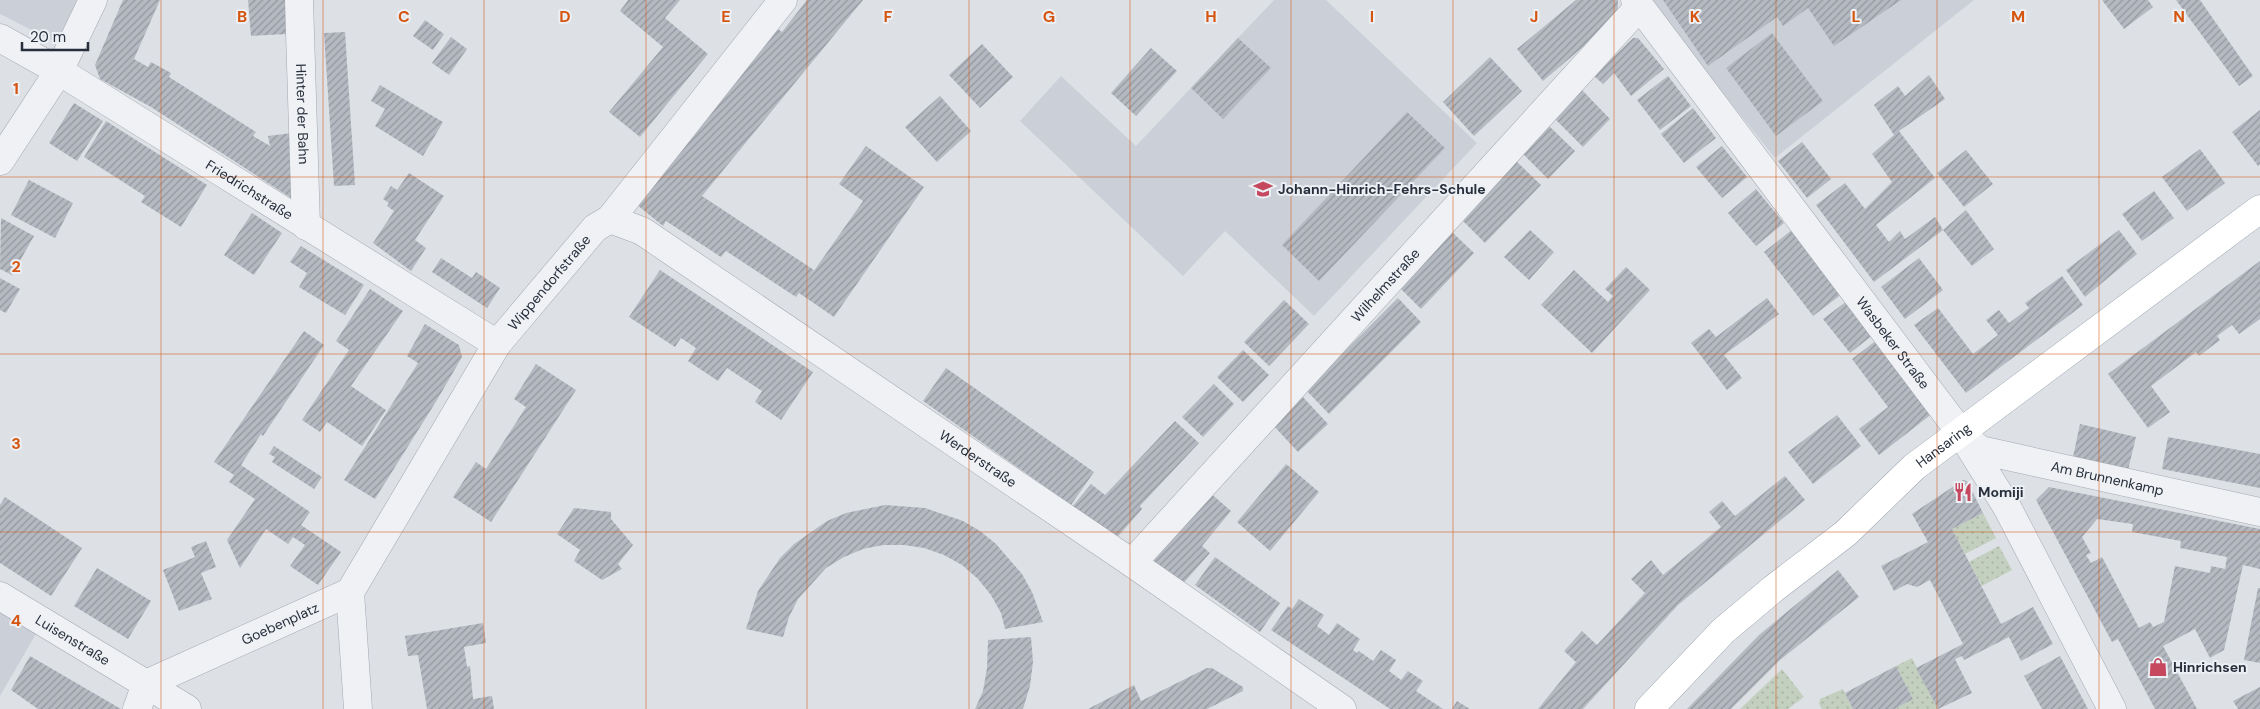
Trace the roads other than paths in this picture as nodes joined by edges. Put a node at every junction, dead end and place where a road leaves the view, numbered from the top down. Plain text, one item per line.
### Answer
1 (92, 0) edge
2 (299, 0) edge
3 (783, 0) edge
4 (1637, 4) edge
5 (0, 38) edge
6 (59, 70) junction
7 (0, 161) edge
8 (2260, 209) edge
9 (610, 219) junction
10 (306, 226) junction
11 (497, 344) junction
12 (1961, 433) junction
13 (2260, 512) edge
14 (1132, 563) junction
15 (350, 592) junction
16 (0, 596) edge
17 (146, 684) junction
18 (137, 709) edge
19 (187, 709) edge
20 (358, 709) edge
21 (1342, 709) edge
22 (1649, 709) edge
23 (2112, 709) edge

1 - 6 street
2 - 10 street, Hinter der Bahn
3 - 9 street, Wippendorfstraße
4 - 12 street, Wasbeker Straße
4 - 14 street, Wilhelmstraße
5 - 6 street, Friedrichstraße
6 - 7 street
6 - 10 street, Friedrichstraße
8 - 12 main road, Hansaring
9 - 11 street, Wippendorfstraße
9 - 14 street, Werderstraße
10 - 11 street, Friedrichstraße
11 - 15 street, Wippendorfstraße
12 - 13 street, Am Brunnenkamp
12 - 22 main road, Hansaring
12 - 23 street, Wasbeker Straße
14 - 21 street, Werderstraße
15 - 17 street, Goebenplatz
15 - 20 street
16 - 17 street, Luisenstraße
17 - 18 street
17 - 19 street

